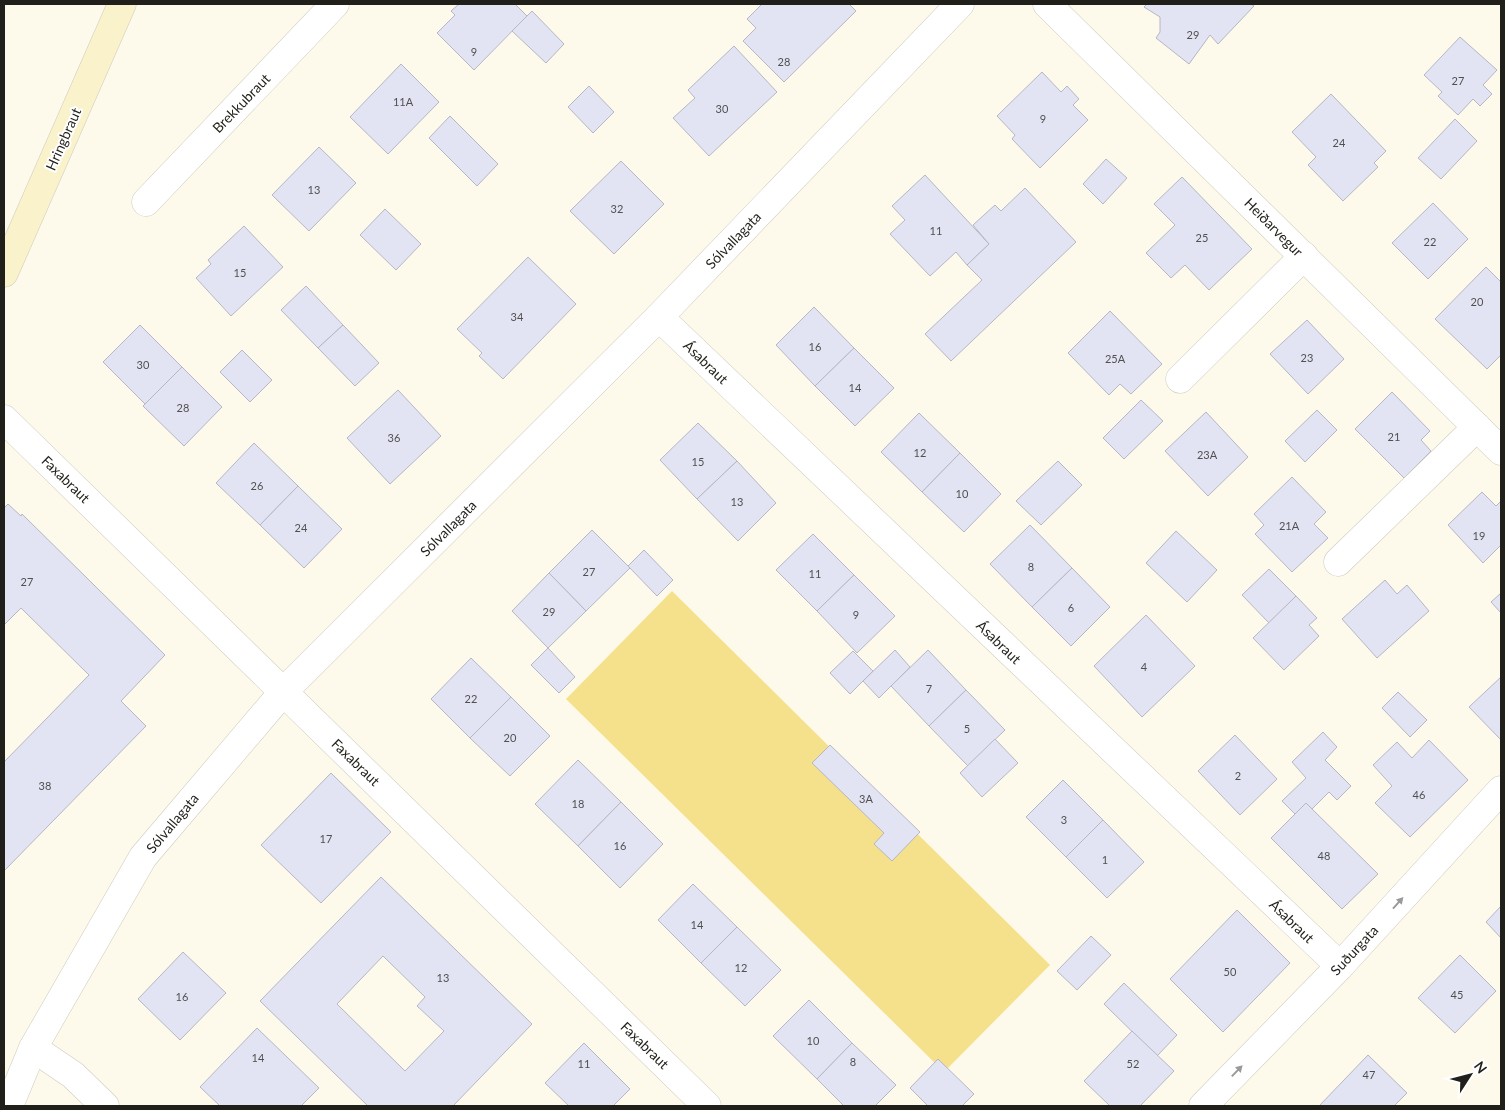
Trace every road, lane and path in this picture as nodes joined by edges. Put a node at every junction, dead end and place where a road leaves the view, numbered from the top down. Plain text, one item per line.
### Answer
1 (122, 4) edge
2 (335, 4) edge
3 (960, 4) edge
4 (1047, 4) edge
5 (146, 202) dead end
6 (1304, 256) junction
7 (4, 273) edge
8 (659, 317) junction
9 (1180, 379) dead end
10 (4, 419) edge
11 (1477, 427) junction
12 (1501, 451) edge
13 (1338, 562) dead end
14 (284, 691) junction
15 (1501, 790) edge
16 (1340, 966) junction
17 (33, 1048) junction
18 (9, 1106) edge
19 (105, 1106) edge
20 (707, 1106) edge
21 (1203, 1106) edge

1 - 7 main road, Hringbraut
2 - 5 street, Brekkubraut
3 - 8 street, Sólvallagata
4 - 6 street, Heiðarvegur
6 - 9 street
6 - 11 street, Heiðarvegur
8 - 14 street, Sólvallagata
8 - 16 street, Ásabraut
10 - 14 street, Faxabraut
11 - 12 street, Heiðarvegur
11 - 13 street
14 - 17 street, Sólvallagata
14 - 20 street, Faxabraut
16 -> 15 street, Suðurgata
21 -> 16 street, Suðurgata
17 - 18 street, Sólvallagata
17 - 19 street

